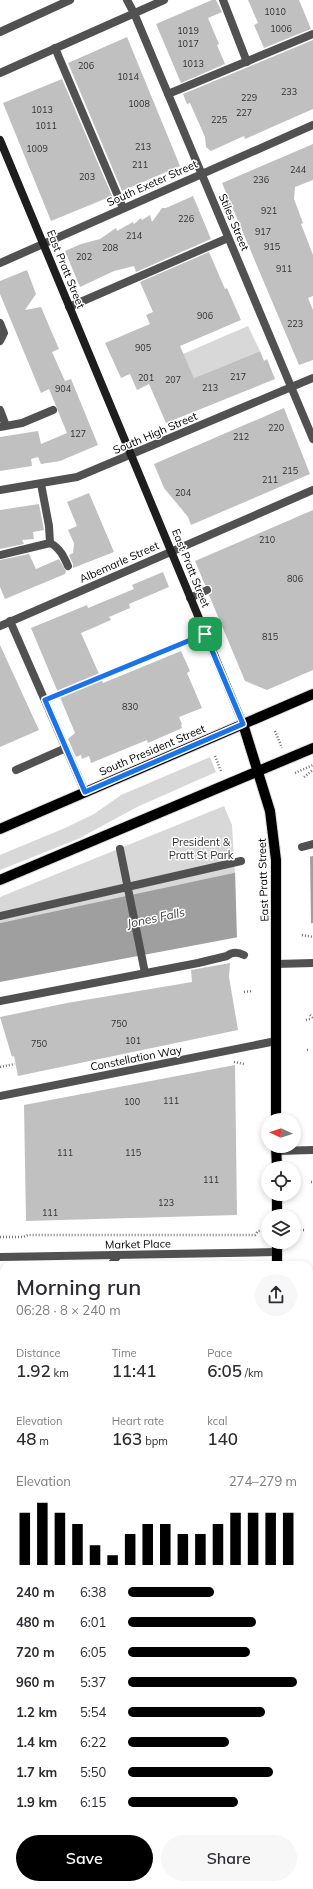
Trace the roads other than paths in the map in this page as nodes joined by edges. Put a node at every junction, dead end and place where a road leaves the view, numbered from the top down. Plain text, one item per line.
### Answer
1 (70, 0) edge
2 (127, 0) edge
3 (164, 0) edge
4 (223, 0) edge
5 (134, 13) junction
6 (0, 32) edge
7 (313, 34) edge
8 (55, 48) junction
9 (246, 62) junction
10 (0, 73) edge
11 (168, 94) junction
12 (313, 125) edge
13 (0, 140) edge
14 (201, 173) junction
15 (123, 208) junction
16 (228, 238) junction
17 (42, 243) junction
18 (0, 263) edge
19 (69, 307) junction
20 (0, 323) edge
21 (0, 341) edge
22 (313, 378) edge
23 (291, 387) junction
24 (0, 410) edge
25 (53, 410) dead end
26 (3, 426) edge
27 (313, 439) edge
28 (131, 455) junction
29 (41, 484) junction
30 (0, 490) edge
31 (313, 490) edge
32 (50, 543) junction
33 (171, 551) junction
34 (0, 555) edge
35 (68, 566) dead end
36 (207, 590) dead end
37 (190, 598) junction
38 (10, 621) junction
39 (0, 626) edge
40 (313, 694) edge
41 (243, 724) junction
42 (66, 748) junction
43 (313, 748) edge
44 (16, 770) dead end
45 (258, 772) junction
46 (85, 792) junction
47 (0, 829) edge
48 (313, 844) edge
49 (302, 847) dead end
50 (120, 849) dead end
51 (241, 861) dead end
52 (0, 880) edge
53 (128, 886) junction
54 (0, 916) edge
55 (244, 955) dead end
56 (313, 963) edge
57 (276, 964) junction
58 (145, 973) junction
59 (0, 1001) edge
60 (276, 1041) junction
61 (0, 1096) edge
62 (276, 1113) edge
63 (301, 1150) edge
64 (313, 1150) edge
65 (261, 1248) edge
66 (277, 1249) edge
67 (118, 1255) junction
68 (0, 1257) edge
69 (114, 1261) edge
70 (277, 1261) edge

1 - 6 street
2 - 5 street, Stiles Street
3 - 5 street
4 - 9 street
5 - 8 street
5 - 11 street, Stiles Street
7 - 9 street
8 - 10 street
8 - 15 street
9 - 11 street
11 - 14 street, Stiles Street
12 - 14 street, South Exeter Street
13 - 17 main road, East Pratt Street
14 - 15 street, South Exeter Street
14 - 16 street, Stiles Street
15 - 17 street, South Exeter Street
16 - 19 street
16 - 23 street, Stiles Street
17 - 18 street, South Exeter Street
17 - 19 main road, East Pratt Street
19 - 28 main road, East Pratt Street
20 - 21 street
22 - 23 street, South High Street
23 - 27 street, Stiles Street
23 - 28 street, South High Street
24 - 26 street
25 - 26 street
28 - 29 street, South High Street
28 - 33 main road, East Pratt Street
29 - 30 street, South High Street
29 - 32 street
31 - 33 street, Albemarle Street
32 - 34 street
32 - 35 street
33 - 37 main road, East Pratt Street
33 - 38 street, Albemarle Street
36 - 37 street
37 - 41 main road, East Pratt Street
38 - 39 street, Albemarle Street
38 - 42 street
40 - 41 main road, South President Street
41 - 45 main road, East Pratt Street
41 - 46 main road, South President Street
42 - 44 street
42 - 46 street
43 - 45 main road
45 - 52 main road
45 - 57 main road, East Pratt Street
46 - 47 main road, South President Street
48 - 49 street
50 - 53 street
51 - 53 street
53 - 54 street
53 - 58 street
55 - 58 street
56 - 57 street
57 - 60 main road, East Pratt Street
58 - 59 street
60 - 61 street, Constellation Way
60 - 62 main road, East Pratt Street
63 - 64 street
65 - 67 street, Market Place
66 - 70 main road
67 - 68 street, Market Place
67 - 69 street

